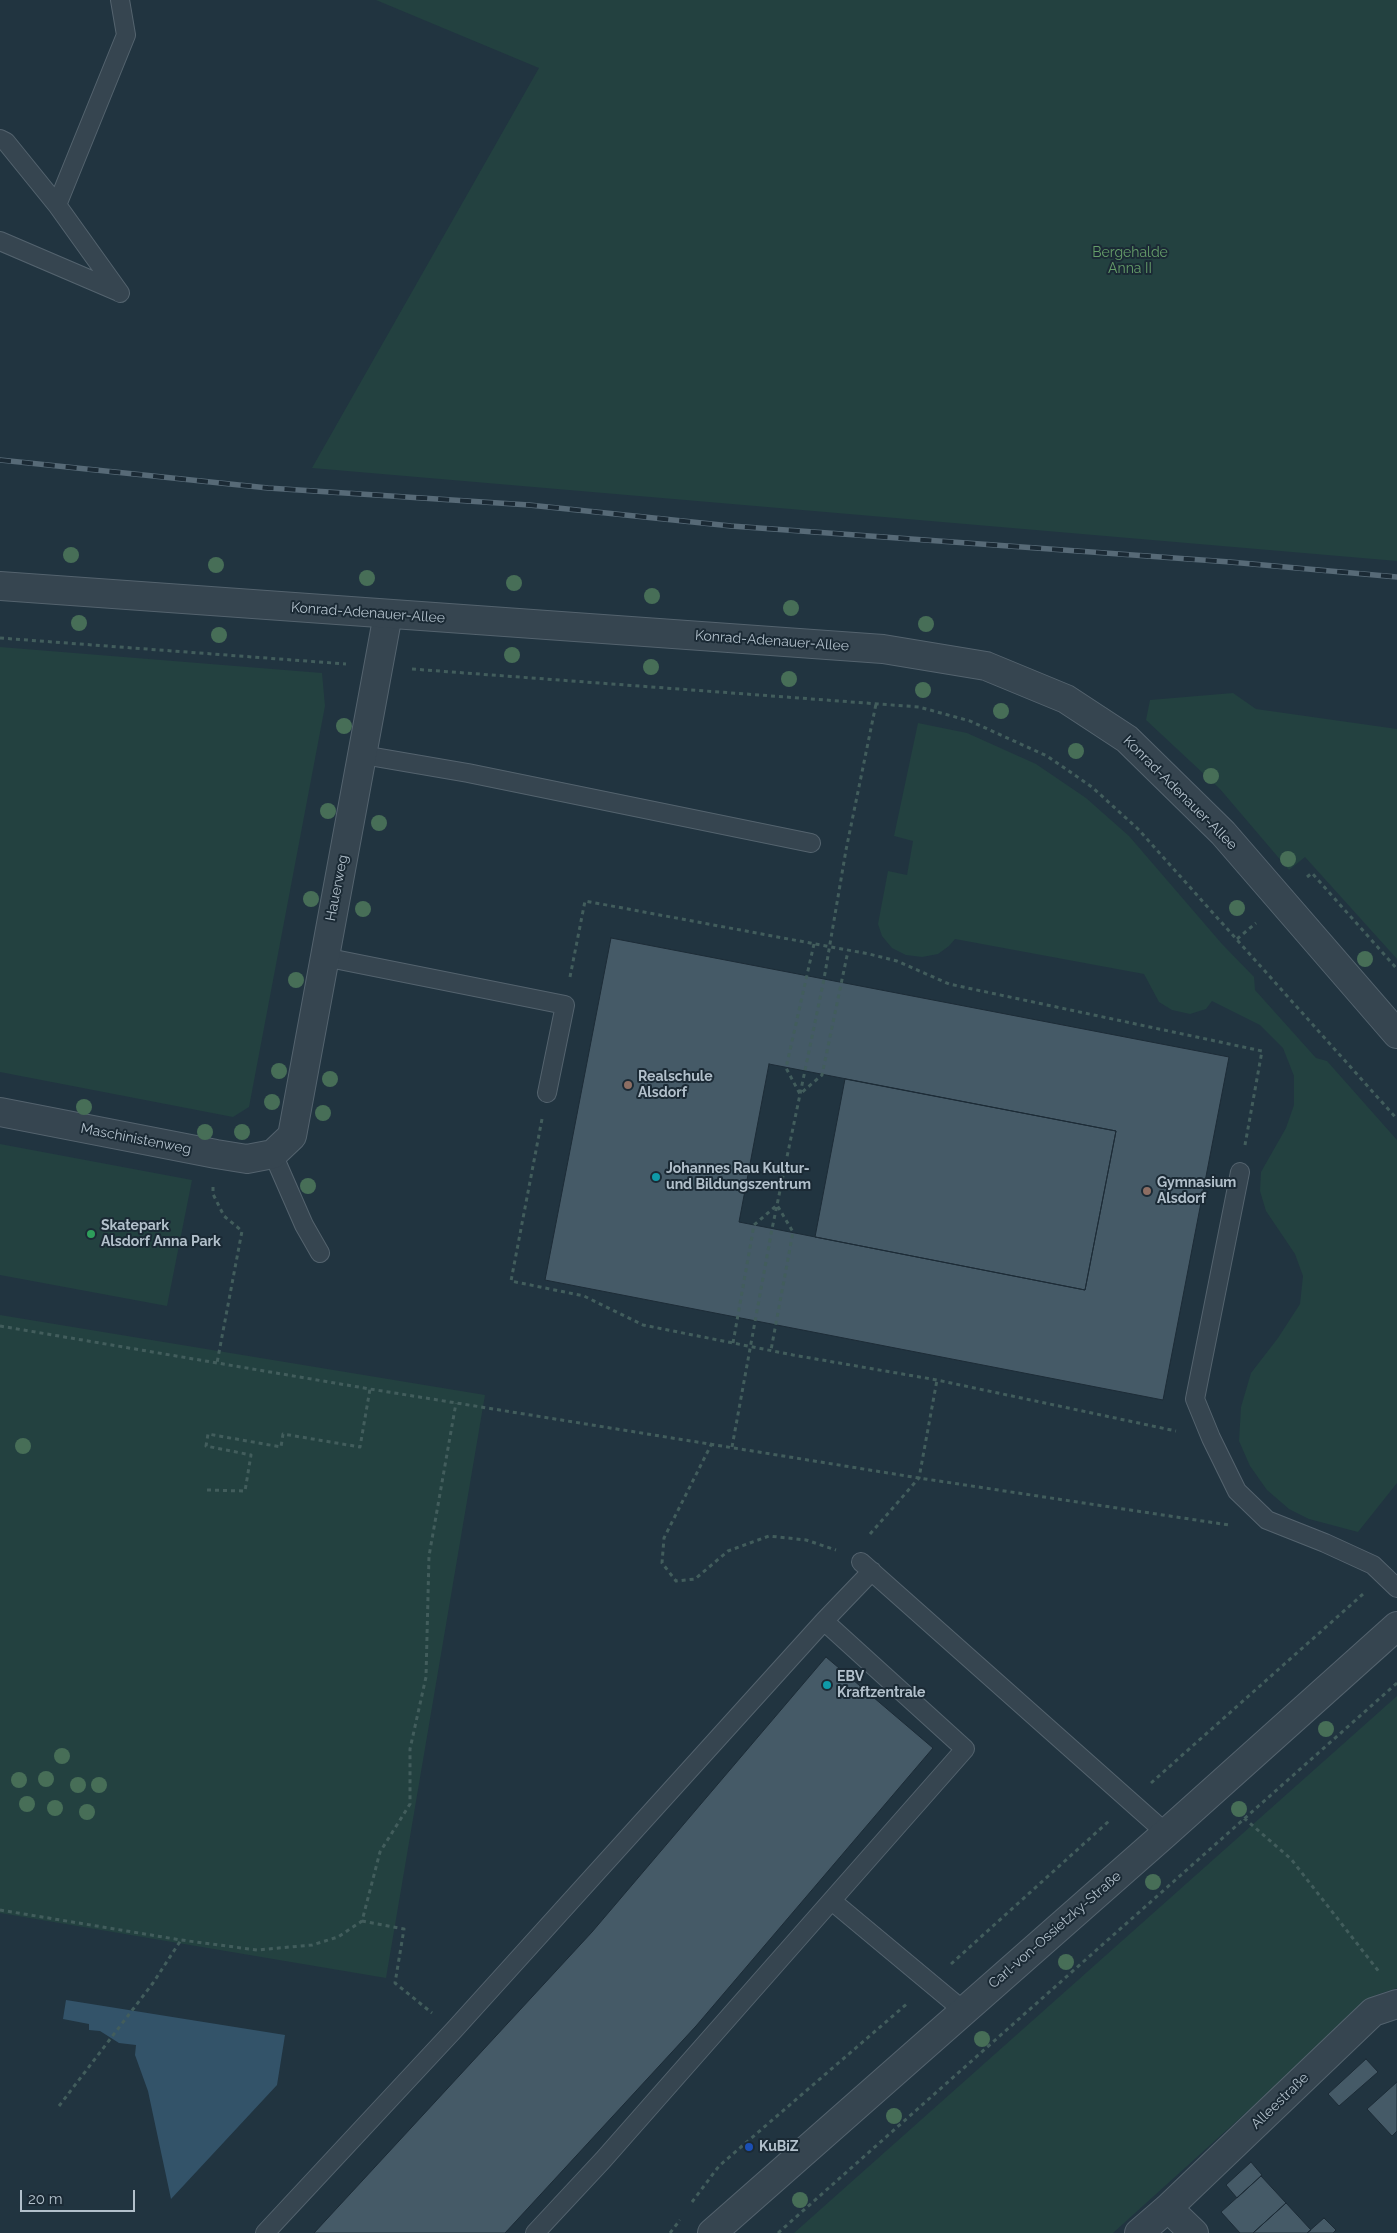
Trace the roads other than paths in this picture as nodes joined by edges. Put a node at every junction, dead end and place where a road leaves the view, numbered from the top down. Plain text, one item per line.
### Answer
1 (120, 0) edge
2 (0, 139) edge
3 (57, 205) junction
4 (0, 241) edge
5 (0, 586) edge
6 (388, 614) junction
7 (363, 755) junction
8 (811, 843) dead end
9 (324, 957) junction
10 (1397, 1034) edge
11 (547, 1093) road end
12 (0, 1112) edge
13 (273, 1154) junction
14 (1240, 1172) road end
15 (320, 1253) dead end
16 (1397, 1588) edge
17 (824, 1621) junction
18 (1397, 1626) edge
19 (1166, 1833) junction
20 (832, 1901) junction
21 (1391, 1992) edge
22 (964, 2011) junction
23 (1168, 2208) junction
24 (265, 2233) edge
25 (535, 2233) edge
26 (712, 2233) edge
27 (1139, 2233) edge
28 (1194, 2233) edge

1 - 3 lane
2 - 3 lane
3 - 4 lane
5 - 6 street, Konrad-Adenauer-Allee
6 - 7 street, Hauerweg
6 - 10 street, Konrad-Adenauer-Allee
7 - 8 lane
7 - 9 street, Hauerweg
9 - 11 lane
9 - 13 street, Hauerweg
12 - 13 street, Maschinistenweg
13 - 15 lane
14 - 16 lane
17 - 19 lane
17 - 20 lane
17 - 24 lane
18 - 19 street, Carl-von-Ossietzky-Straße
19 - 22 street, Carl-von-Ossietzky-Straße
20 - 22 lane
20 - 25 lane
21 - 23 street, Alleestraße
22 - 26 street, Carl-von-Ossietzky-Straße
23 - 27 street, Alleestraße
23 - 28 street

